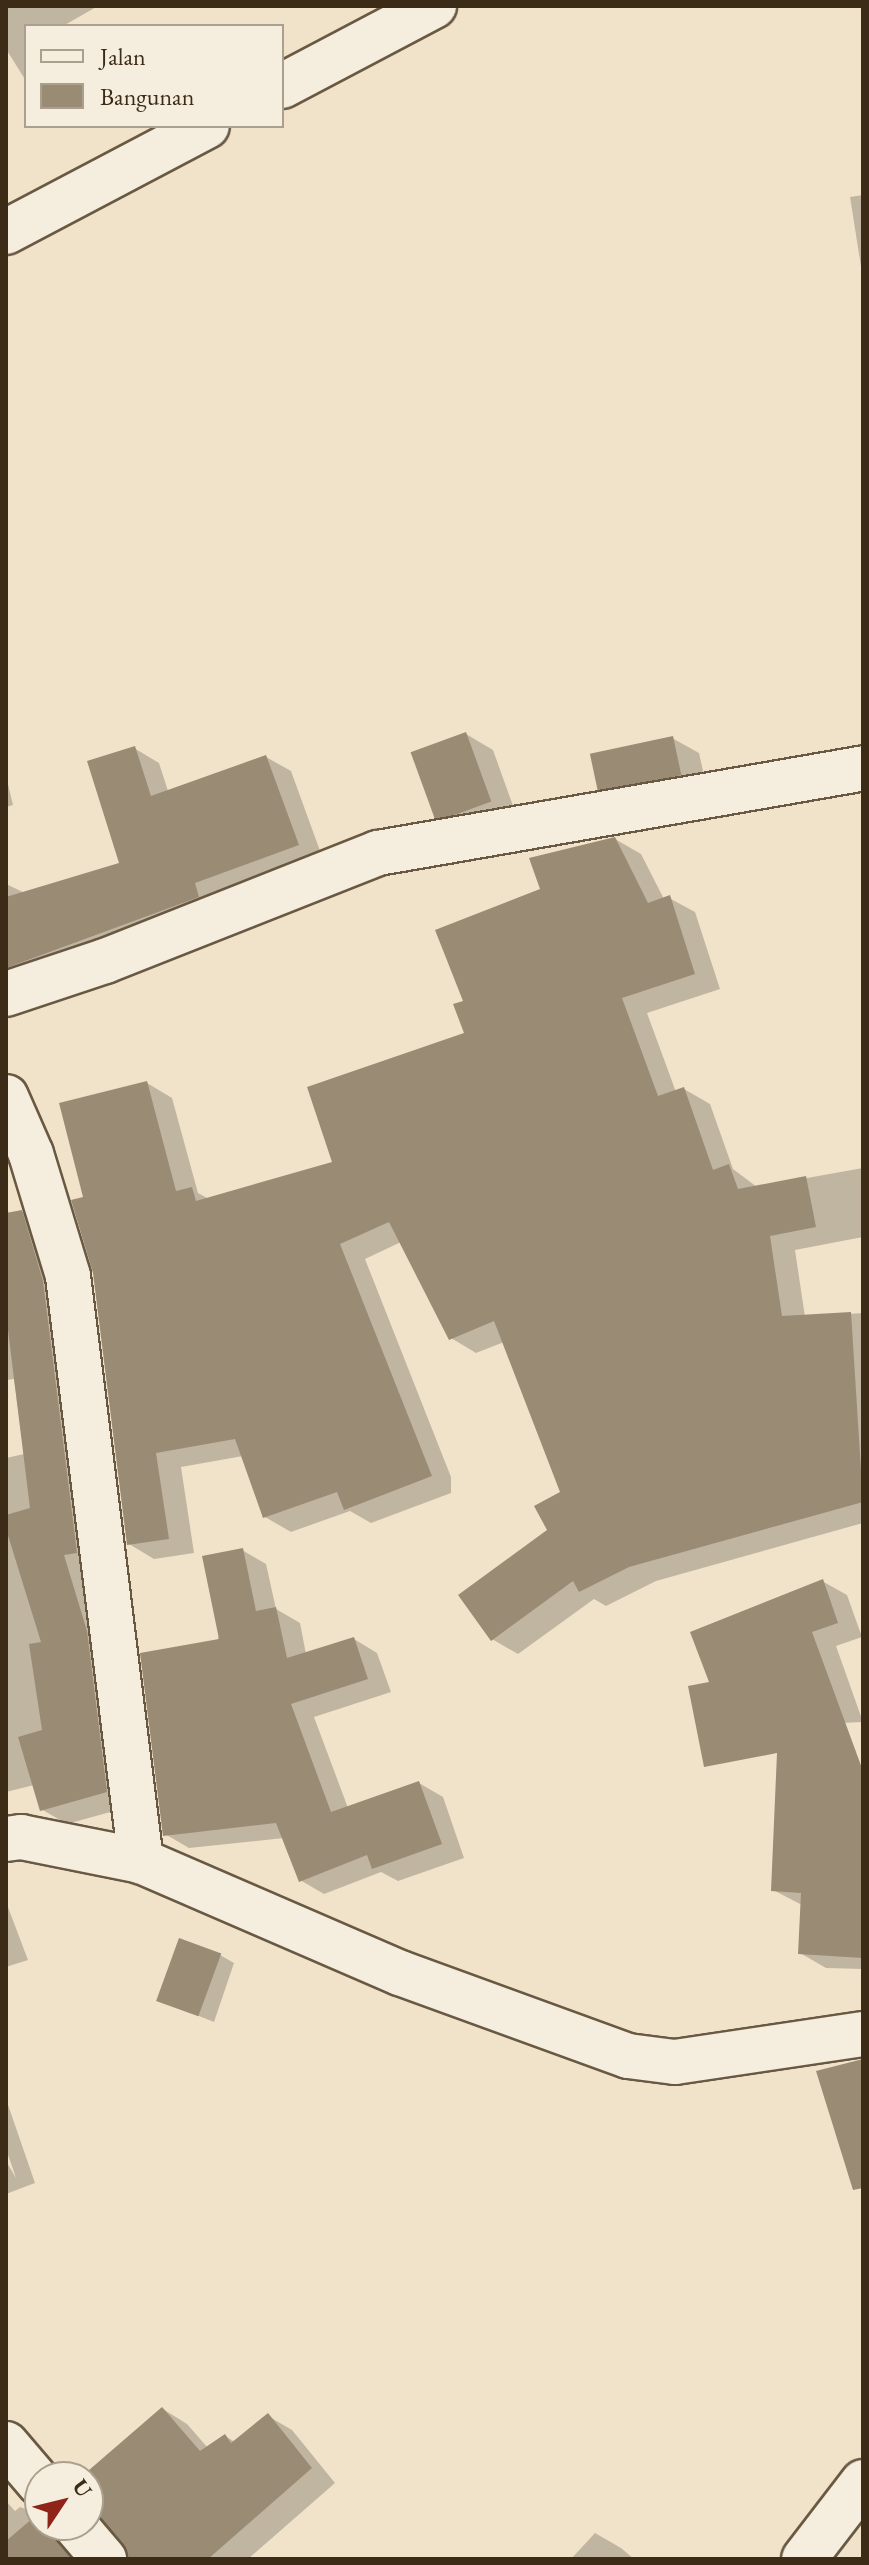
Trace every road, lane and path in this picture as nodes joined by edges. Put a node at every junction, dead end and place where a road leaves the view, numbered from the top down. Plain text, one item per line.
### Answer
1 (434, 6) edge
2 (284, 85) edge
3 (203, 128) edge
4 (6, 232) edge
5 (863, 768) edge
6 (6, 994) edge
7 (6, 1097) edge
8 (6, 1839) edge
9 (141, 1861) junction
10 (863, 2034) edge
11 (6, 2444) edge
12 (24, 2465) edge
13 (863, 2482) edge
14 (89, 2541) edge
15 (104, 2559) edge
16 (804, 2559) edge

1 - 2 street
3 - 4 street
5 - 6 street
7 - 9 street
8 - 9 street
9 - 10 street
11 - 12 street
13 - 16 street
14 - 15 street

